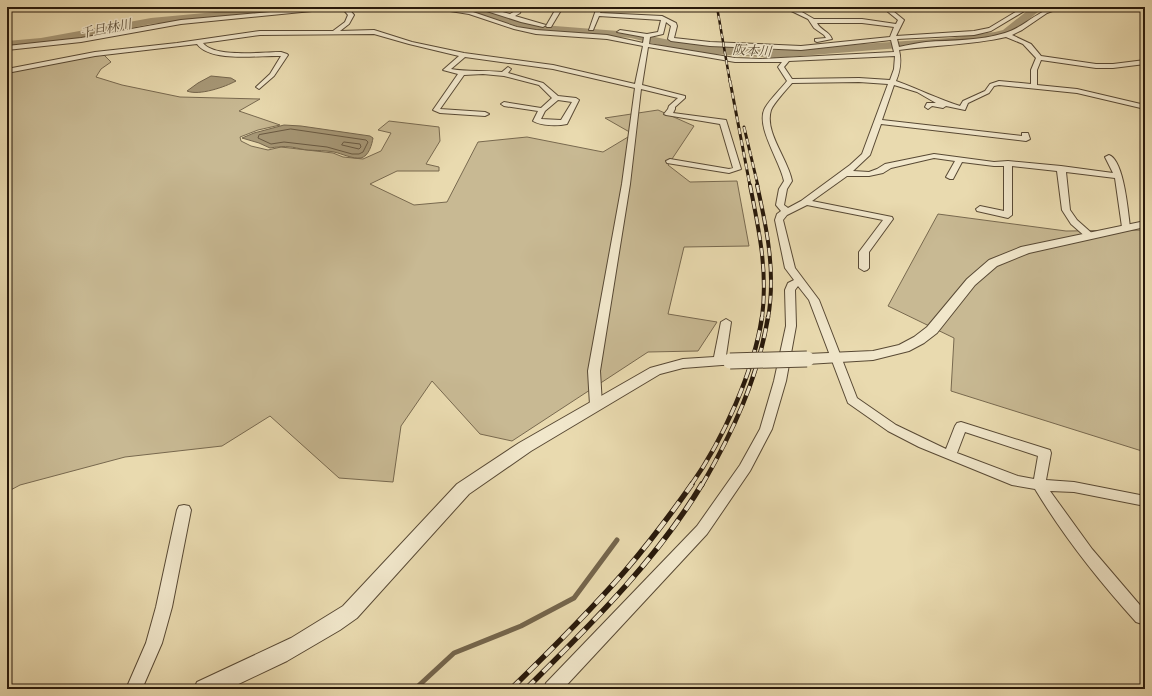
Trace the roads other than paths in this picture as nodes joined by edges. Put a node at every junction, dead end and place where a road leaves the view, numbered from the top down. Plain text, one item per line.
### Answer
1 (343, 7) edge
2 (428, 7) edge
3 (477, 7) edge
4 (519, 7) edge
5 (560, 7) edge
6 (600, 7) edge
7 (786, 7) edge
8 (908, 7) edge
9 (1028, 7) edge
10 (1060, 7) edge
11 (887, 8) edge
12 (597, 14) junction
13 (511, 16) junction
14 (664, 19) junction
15 (813, 21) junction
16 (549, 26) junction
17 (898, 26) junction
18 (615, 31) dead end
19 (334, 33) junction
20 (1006, 35) junction
21 (646, 40) junction
22 (199, 42) junction
23 (816, 46) junction
24 (895, 46) junction
25 (7, 48) edge
26 (464, 54) junction
27 (1039, 58) junction
28 (787, 60) junction
29 (514, 61) junction
30 (1145, 62) edge
31 (7, 72) edge
32 (462, 73) junction
33 (504, 74) junction
34 (790, 81) junction
35 (891, 82) junction
36 (1034, 86) junction
37 (259, 87) dead end
38 (638, 87) junction
39 (556, 98) junction
40 (504, 104) dead end
41 (952, 106) junction
42 (928, 107) dead end
43 (1145, 107) edge
44 (542, 110) junction
45 (485, 114) dead end
46 (878, 122) junction
47 (1025, 135) dead end
48 (1109, 157) dead end
49 (960, 159) junction
50 (670, 161) dead end
51 (1008, 163) junction
52 (1061, 168) junction
53 (844, 173) junction
54 (1119, 176) junction
55 (950, 177) dead end
56 (806, 202) junction
57 (980, 209) dead end
58 (786, 211) junction
59 (1145, 224) edge
60 (1126, 227) junction
61 (1090, 236) junction
62 (864, 268) dead end
63 (800, 281) junction
64 (726, 322) dead end
65 (836, 358) junction
66 (725, 361) junction
67 (596, 405) junction
68 (950, 456) junction
69 (1039, 485) junction
70 (1145, 501) edge
71 (184, 510) dead end
72 (1145, 618) edge
73 (134, 689) edge
74 (205, 689) edge
75 (552, 689) edge

1 - 19 street
1 - 25 street
2 - 21 street
3 - 13 street
4 - 13 street
5 - 16 street
6 - 12 street
7 - 15 street
8 - 11 street
9 - 24 street
10 - 20 street
11 - 17 street
12 - 14 street
12 - 16 street
13 - 16 street
14 - 21 street
14 - 23 street
15 - 17 street
15 - 23 street
17 - 24 street
18 - 21 street
19 - 22 street
19 - 26 street
20 - 24 street
20 - 27 street
21 - 28 street
21 - 38 street
22 - 31 street
22 - 37 street
23 - 24 street
24 - 28 street
24 - 35 street
26 - 29 street
26 - 32 street
27 - 30 street
27 - 36 street
28 - 34 street
29 - 33 street
29 - 38 street
32 - 33 street
32 - 45 street
33 - 39 street
34 - 35 street
34 - 58 street
35 - 41 street
35 - 46 street
36 - 41 street
36 - 43 street
38 - 50 street
38 - 67 street
39 - 44 street
39 - 44 street
40 - 44 street
41 - 42 street
46 - 47 street
46 - 53 street
48 - 54 street
49 - 51 street
49 - 53 street
49 - 55 street
51 - 52 street
51 - 57 street
52 - 54 street
52 - 61 street
53 - 56 street
54 - 60 street
56 - 58 street
56 - 62 street
58 - 63 street
59 - 60 street
60 - 61 street
61 - 65 street
63 - 65 street
63 - 75 street
64 - 66 street
65 - 66 street, bridge
65 - 68 street
66 - 67 street
67 - 74 street
68 - 69 street
68 - 69 street
69 - 70 street
69 - 72 street
71 - 73 street

